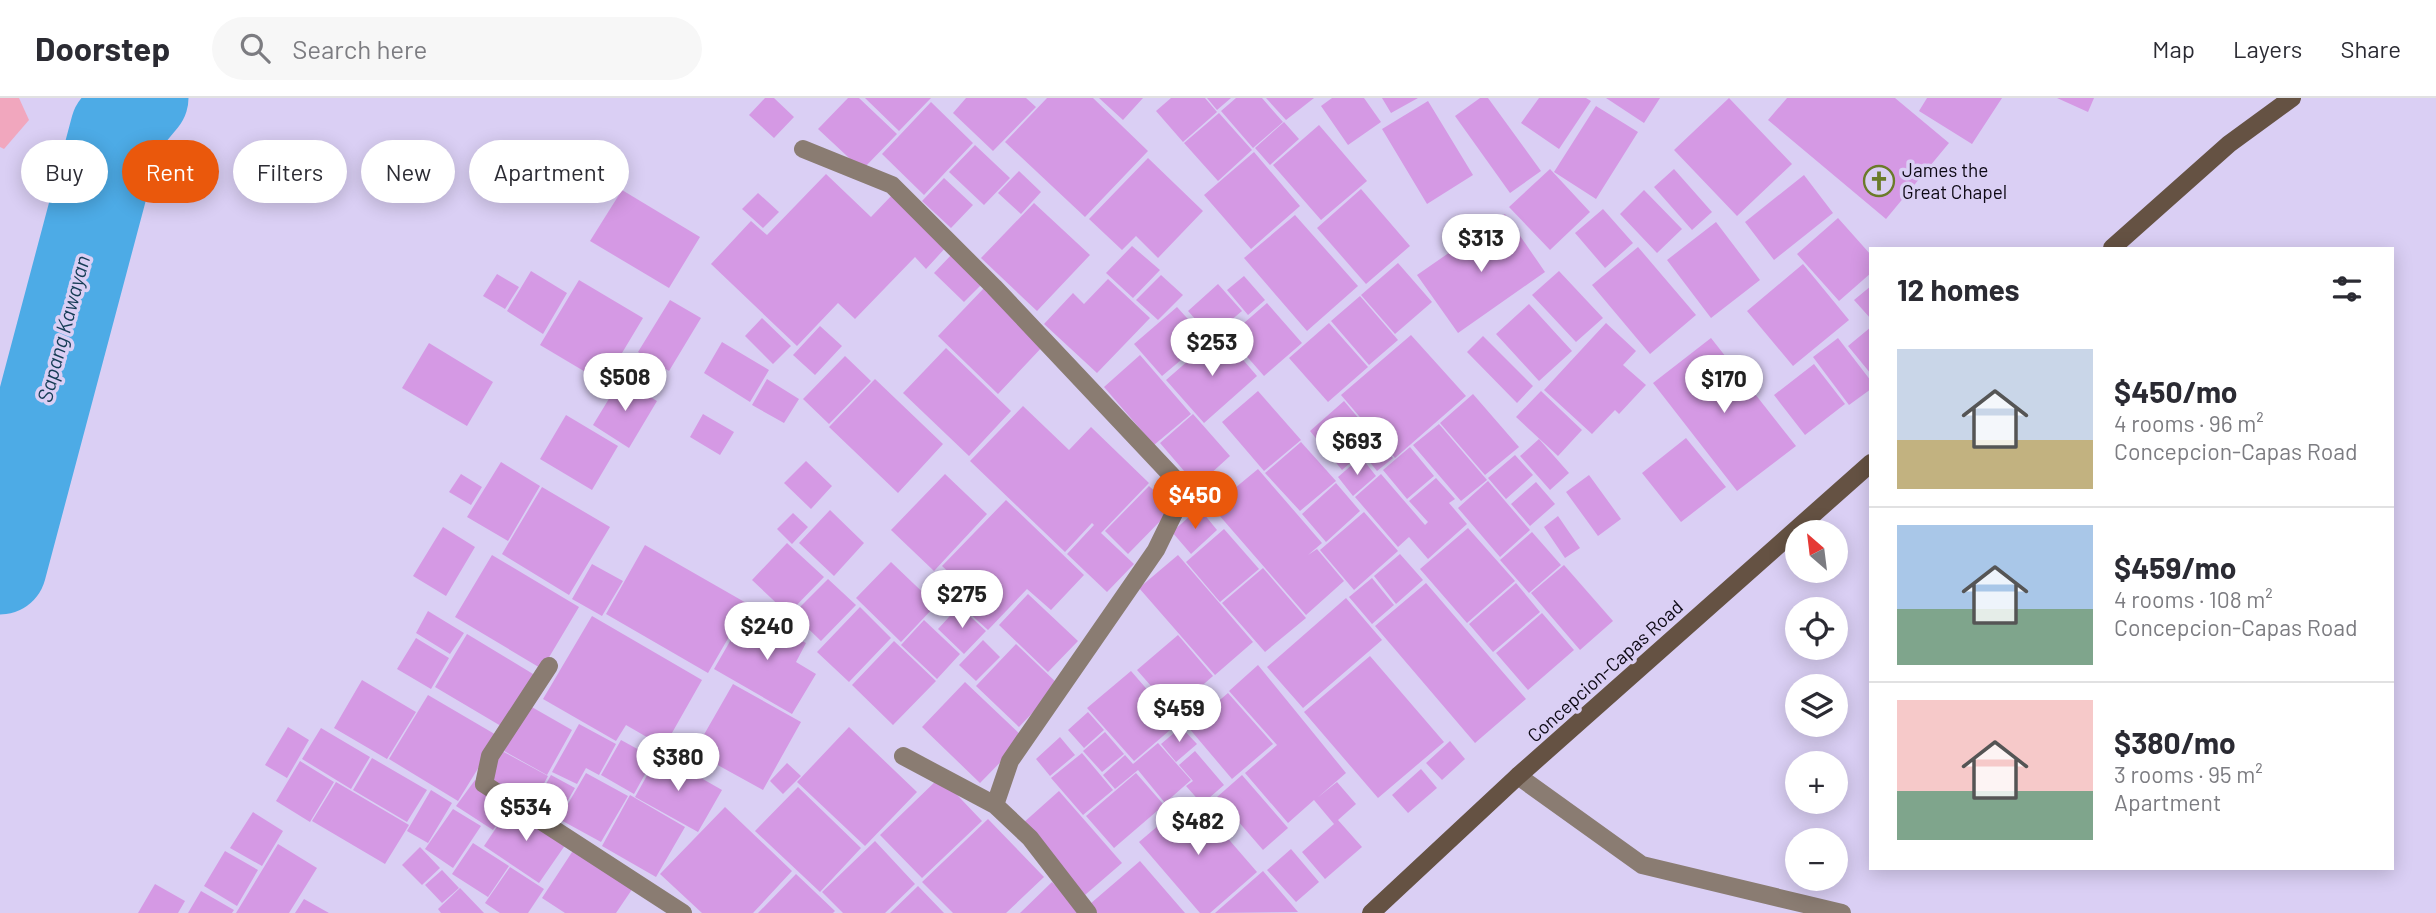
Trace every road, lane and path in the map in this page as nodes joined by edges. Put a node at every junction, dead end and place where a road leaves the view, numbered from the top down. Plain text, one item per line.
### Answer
1 (2292, 98) edge
2 (803, 149) dead end
3 (2113, 247) edge
4 (1869, 465) edge
5 (549, 666) dead end
6 (903, 756) dead end
7 (1518, 776) junction
8 (995, 805) junction
9 (683, 913) edge
10 (1088, 913) edge
11 (1371, 913) edge
12 (1842, 913) edge

1 - 3 main road
2 - 8 street
4 - 7 main road, Concepcion-Capas Road
5 - 9 street
6 - 8 street
7 - 11 main road, Concepcion-Capas Road
7 - 12 street
8 - 10 street

